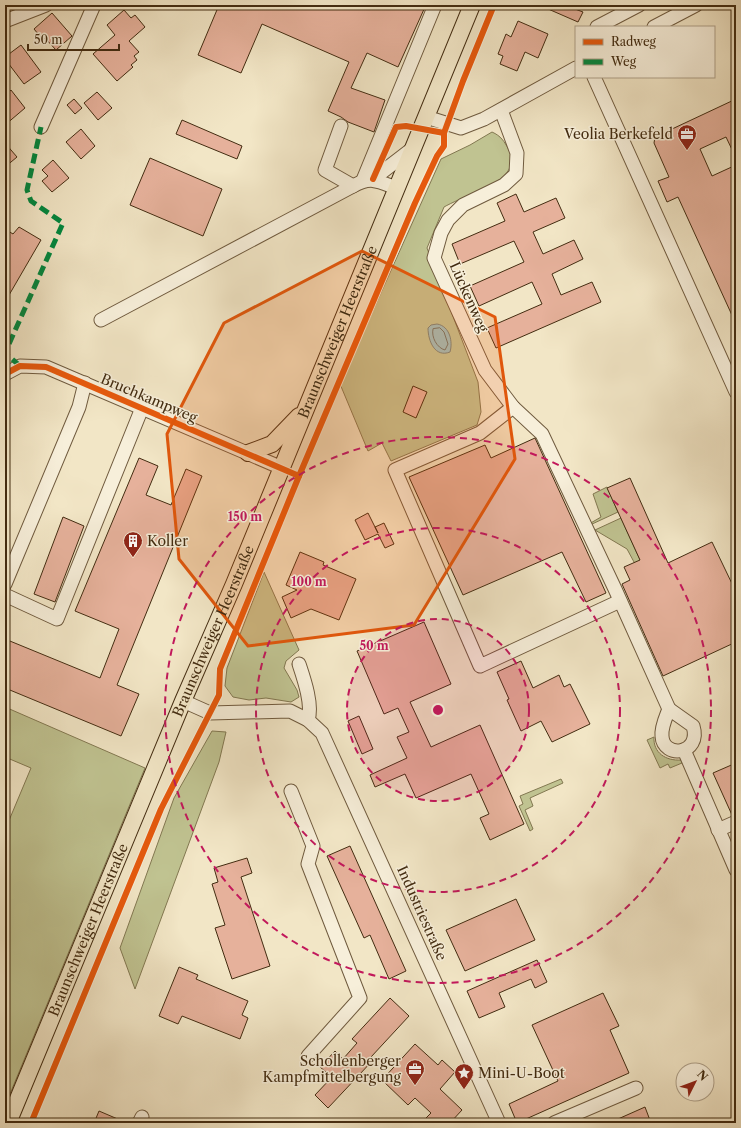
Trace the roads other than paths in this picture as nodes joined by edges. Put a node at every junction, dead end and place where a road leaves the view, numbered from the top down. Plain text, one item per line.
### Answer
1 (46, 5) edge
2 (94, 5) edge
3 (434, 5) edge
4 (472, 5) edge
5 (639, 5) edge
6 (696, 5) edge
7 (5, 21) edge
8 (599, 26) edge
9 (656, 26) edge
10 (575, 69) edge
11 (594, 78) edge
12 (500, 110) junction
13 (426, 117) junction
14 (341, 126) dead end
15 (41, 127) dead end
16 (412, 149) junction
17 (363, 182) junction
18 (396, 188) junction
19 (101, 320) dead end
20 (732, 373) edge
21 (5, 374) edge
22 (85, 383) junction
23 (736, 392) edge
24 (307, 407) junction
25 (512, 407) junction
26 (142, 408) junction
27 (248, 453) junction
28 (282, 468) junction
29 (5, 584) edge
30 (5, 595) edge
31 (620, 601) junction
32 (299, 664) dead end
33 (183, 701) junction
34 (669, 709) junction
35 (308, 720) junction
36 (684, 750) junction
37 (291, 791) dead end
38 (736, 822) edge
39 (718, 830) junction
40 (736, 870) edge
41 (308, 1056) dead end
42 (636, 1088) dead end
43 (8, 1123) edge
44 (500, 1123) edge
45 (554, 1123) edge

1 - 7 street
2 - 15 street
3 - 17 street
4 - 13 main road, Braunschweiger Heerstraße
5 - 8 street
6 - 9 street
10 - 12 street
11 - 20 street
12 - 13 street
12 - 25 street, Lückenweg
13 - 16 main road, Braunschweiger Heerstraße
14 - 17 street
16 - 17 street
16 - 18 main road, Braunschweiger Heerstraße
17 - 18 street
17 - 19 street
18 - 24 main road, Braunschweiger Heerstraße
20 - 23 street
21 - 22 street, Bruchkampweg
22 - 26 street, Bruchkampweg
22 - 29 street
24 - 27 main road
24 - 28 main road, Braunschweiger Heerstraße
25 - 31 street, Lückenweg
25 - 31 street
26 - 27 street, Bruchkampweg
26 - 30 street
27 - 28 street, Bruchkampweg
28 - 33 main road, Braunschweiger Heerstraße
31 - 34 street, Lückenweg
32 - 35 street
33 - 35 street, Industriestraße
33 - 43 main road, Braunschweiger Heerstraße
34 - 36 street
34 - 36 street
35 - 44 street, Industriestraße
36 - 39 street
37 - 41 street
38 - 39 street
39 - 40 street
42 - 45 street

